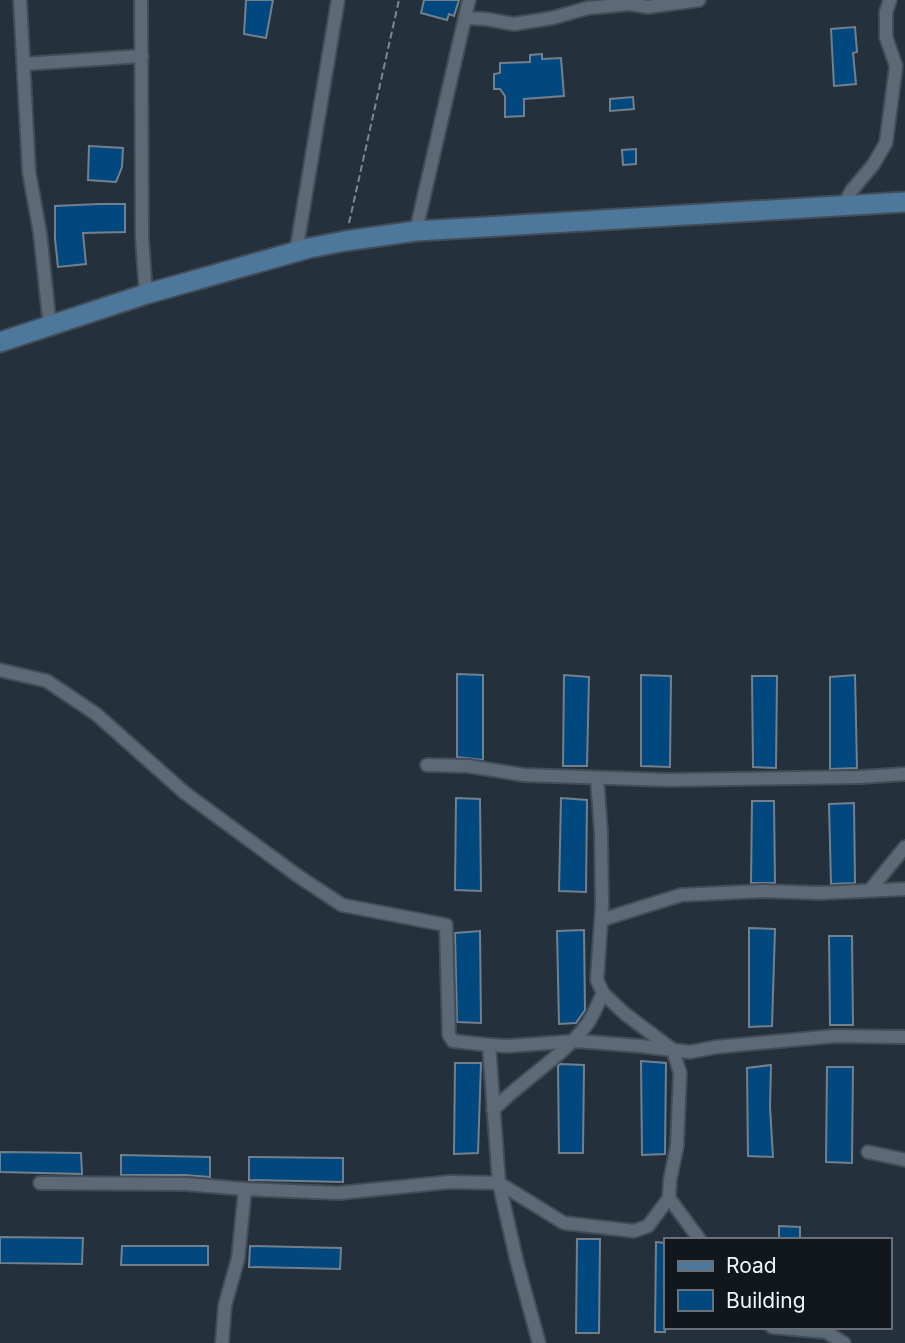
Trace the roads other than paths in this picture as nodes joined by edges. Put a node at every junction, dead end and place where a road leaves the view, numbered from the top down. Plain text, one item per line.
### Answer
1 (20, 0) edge
2 (141, 0) edge
3 (338, 0) edge
4 (469, 0) edge
5 (699, 0) edge
6 (890, 0) edge
7 (465, 18) junction
8 (142, 56) junction
9 (24, 64) junction
10 (905, 202) edge
11 (844, 206) junction
12 (416, 231) junction
13 (296, 252) junction
14 (146, 295) junction
15 (50, 327) junction
16 (0, 342) edge
17 (0, 670) edge
18 (427, 765) dead end
19 (905, 774) edge
20 (597, 778) junction
21 (905, 848) edge
22 (905, 889) edge
23 (870, 890) junction
24 (601, 920) junction
25 (603, 993) junction
26 (905, 1037) edge
27 (571, 1041) junction
28 (489, 1045) junction
29 (673, 1050) junction
30 (493, 1110) junction
31 (868, 1152) dead end
32 (905, 1160) edge
33 (40, 1183) dead end
34 (499, 1183) junction
35 (244, 1189) junction
36 (668, 1198) junction
37 (698, 1238) edge
38 (788, 1329) edge
39 (222, 1343) edge
40 (539, 1343) edge
41 (844, 1343) edge

1 - 9 street
2 - 8 street
3 - 13 street
4 - 7 street
5 - 7 street
6 - 11 street
7 - 12 street
8 - 9 street
8 - 14 street
9 - 15 street
10 - 11 main road
11 - 12 main road
12 - 13 main road
13 - 14 main road
14 - 15 main road
15 - 16 main road
17 - 28 street
18 - 20 street
19 - 20 street
20 - 24 street
21 - 23 street
22 - 23 street
23 - 24 street
24 - 25 street
25 - 27 street
25 - 29 street
26 - 29 street
27 - 28 street
27 - 29 street
27 - 30 street
28 - 30 street
29 - 36 street
30 - 34 street
31 - 32 street
33 - 35 street
34 - 35 street
34 - 36 street
34 - 40 street
35 - 39 street
36 - 37 street
38 - 41 street

